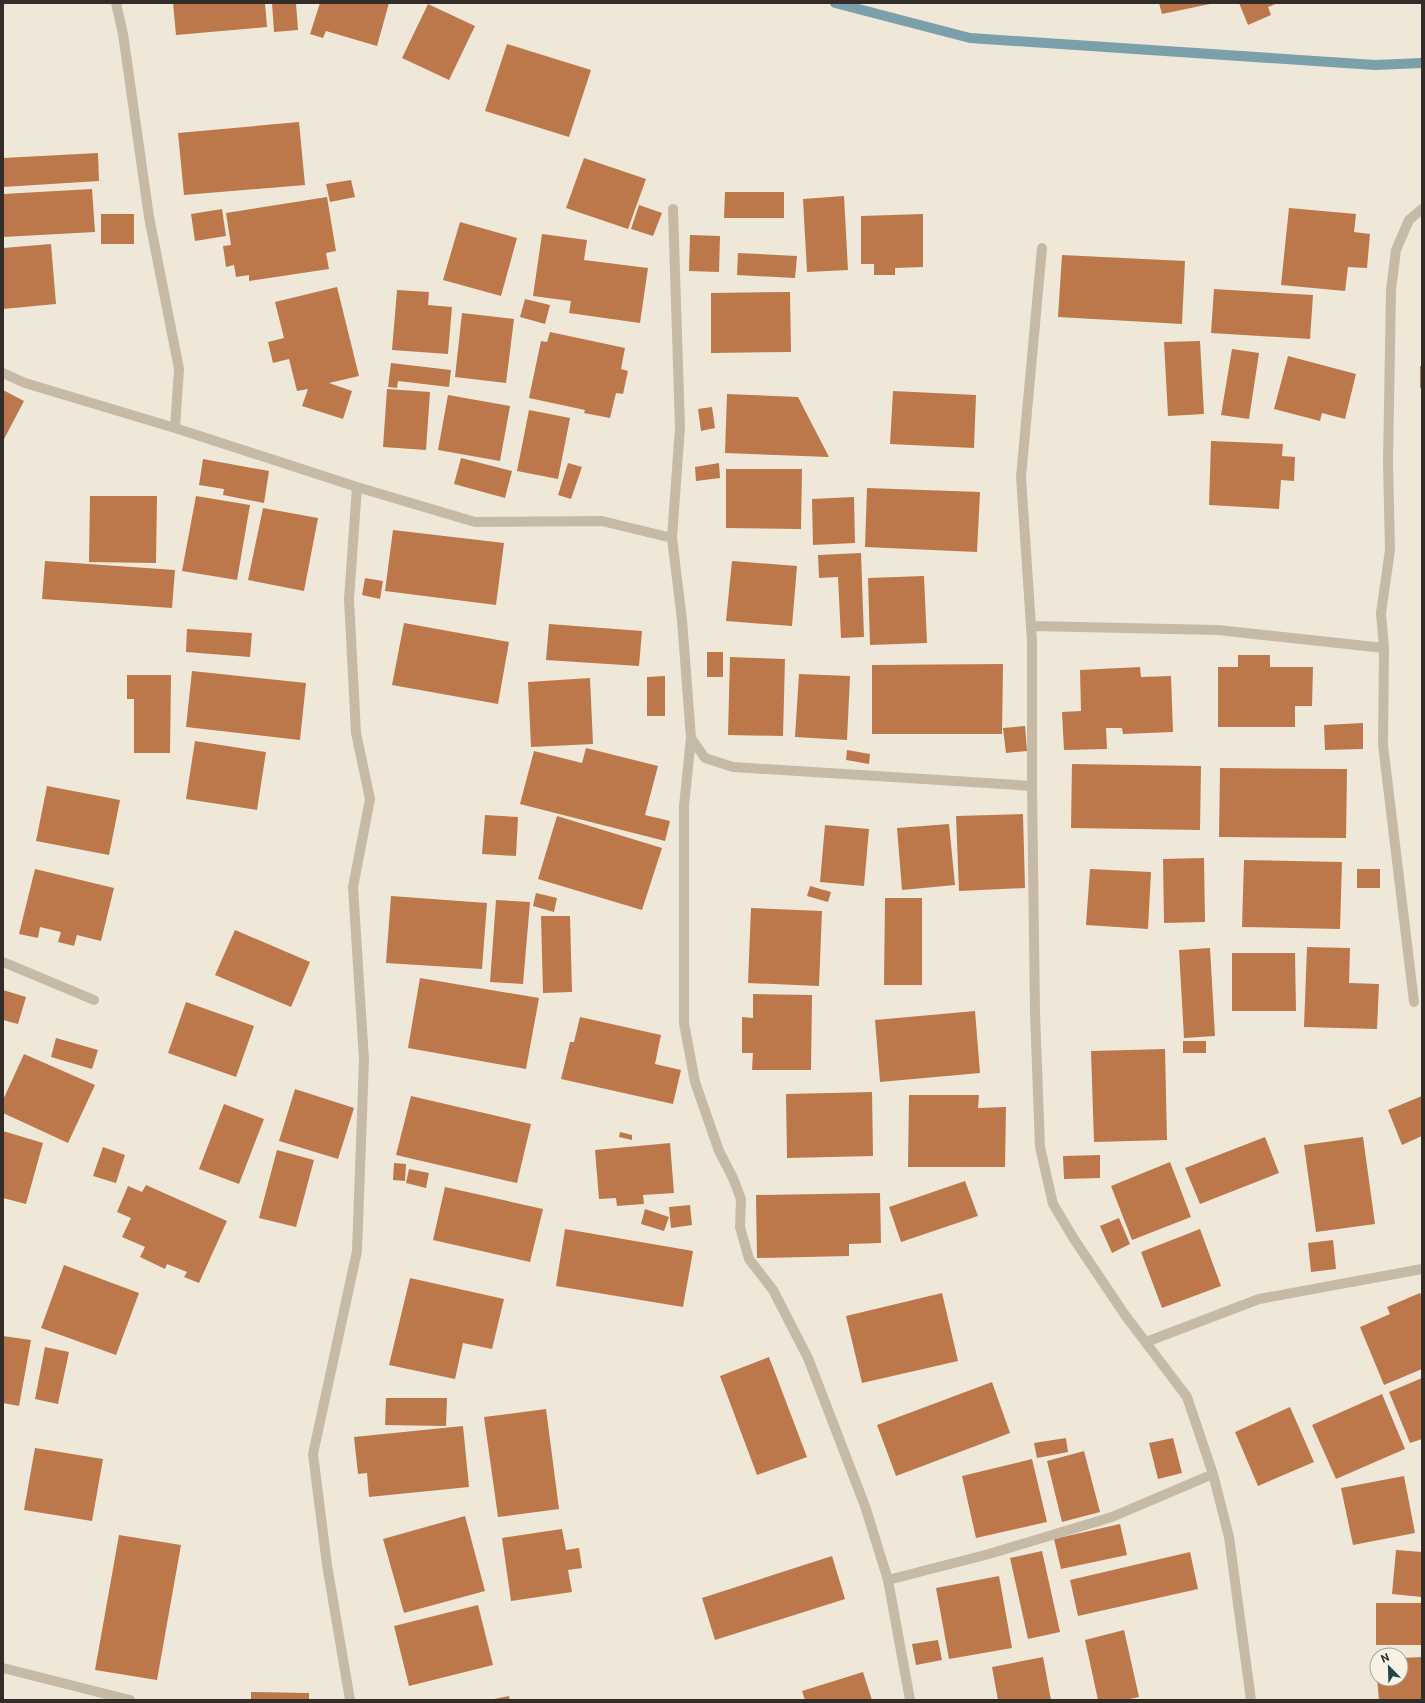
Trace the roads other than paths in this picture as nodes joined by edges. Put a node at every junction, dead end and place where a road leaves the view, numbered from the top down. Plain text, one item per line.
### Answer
1 (116, 3) edge
2 (673, 209) dead end
3 (1422, 209) edge
4 (1042, 248) dead end
5 (3, 373) edge
6 (175, 428) junction
7 (356, 487) junction
8 (672, 538) junction
9 (1031, 626) junction
10 (1384, 648) junction
11 (691, 738) junction
12 (1032, 786) junction
13 (3, 962) edge
14 (94, 1000) dead end
15 (1414, 1002) dead end
16 (1422, 1269) edge
17 (1146, 1342) junction
18 (1213, 1474) junction
19 (888, 1580) junction
20 (3, 1668) edge
21 (130, 1700) edge
22 (350, 1700) edge
23 (910, 1700) edge
24 (1252, 1700) edge

1 - 6 street
2 - 8 street
3 - 10 street
4 - 9 street
5 - 6 street
6 - 7 street
7 - 8 street
7 - 22 street
8 - 11 street
9 - 10 street
9 - 12 street
10 - 15 street
11 - 12 street
11 - 19 street
12 - 17 street
13 - 14 street
16 - 17 street
17 - 18 street
18 - 19 street
18 - 24 street
19 - 23 street
20 - 21 street

